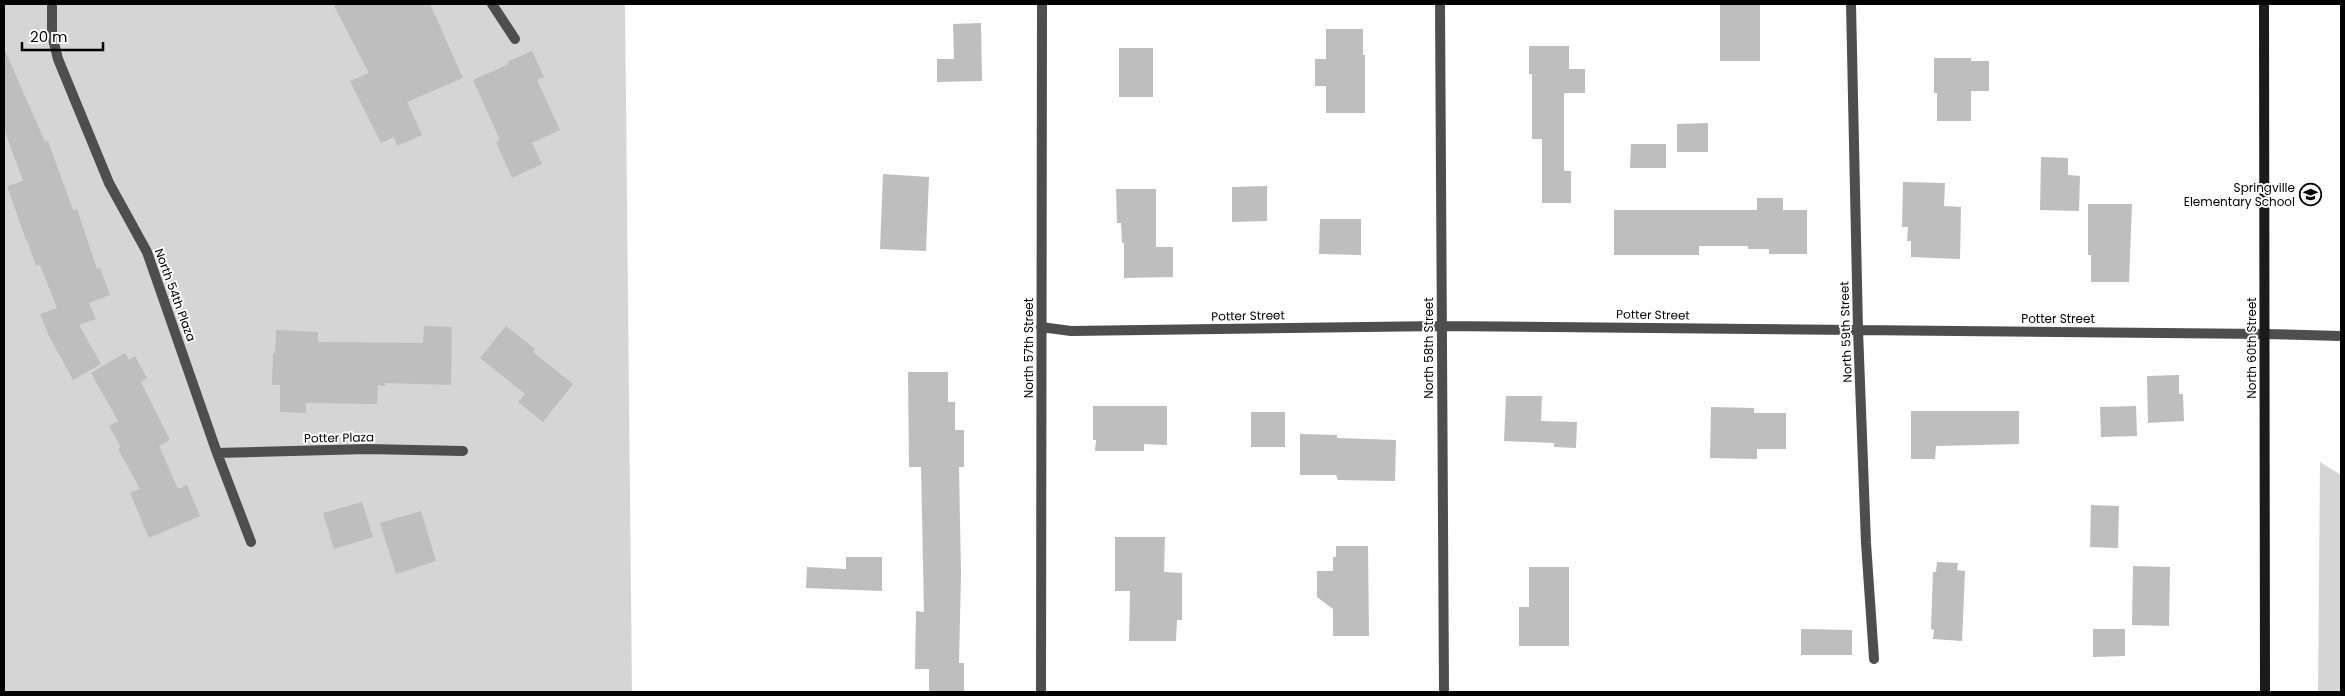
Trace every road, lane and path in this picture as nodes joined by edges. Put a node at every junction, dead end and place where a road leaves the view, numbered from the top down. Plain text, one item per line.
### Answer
1 (52, 4) edge
2 (492, 4) edge
3 (1042, 4) edge
4 (1440, 4) edge
5 (1850, 4) edge
6 (2264, 4) edge
7 (515, 39) dead end
8 (1441, 326) junction
9 (1042, 327) junction
10 (1858, 330) junction
11 (2265, 334) junction
12 (2341, 336) edge
13 (463, 451) dead end
14 (217, 454) junction
15 (251, 542) dead end
16 (1874, 659) dead end
17 (1040, 692) edge
18 (1444, 692) edge
19 (2265, 692) edge

1 - 14 street, North 54th Plaza
2 - 7 street
3 - 9 street, North 57th Street
4 - 8 street, North 58th Street
5 - 10 street, North 59th Street
6 - 11 main road, North 60th Street
8 - 9 street, Potter Street
8 - 10 street, Potter Street
8 - 18 street, North 58th Street
9 - 17 street, North 57th Street
10 - 11 street, Potter Street
10 - 16 street, North 59th Street
11 - 12 street, Potter Street
11 - 19 main road, North 60th Street
13 - 14 street, Potter Plaza
14 - 15 street, North 54th Plaza

